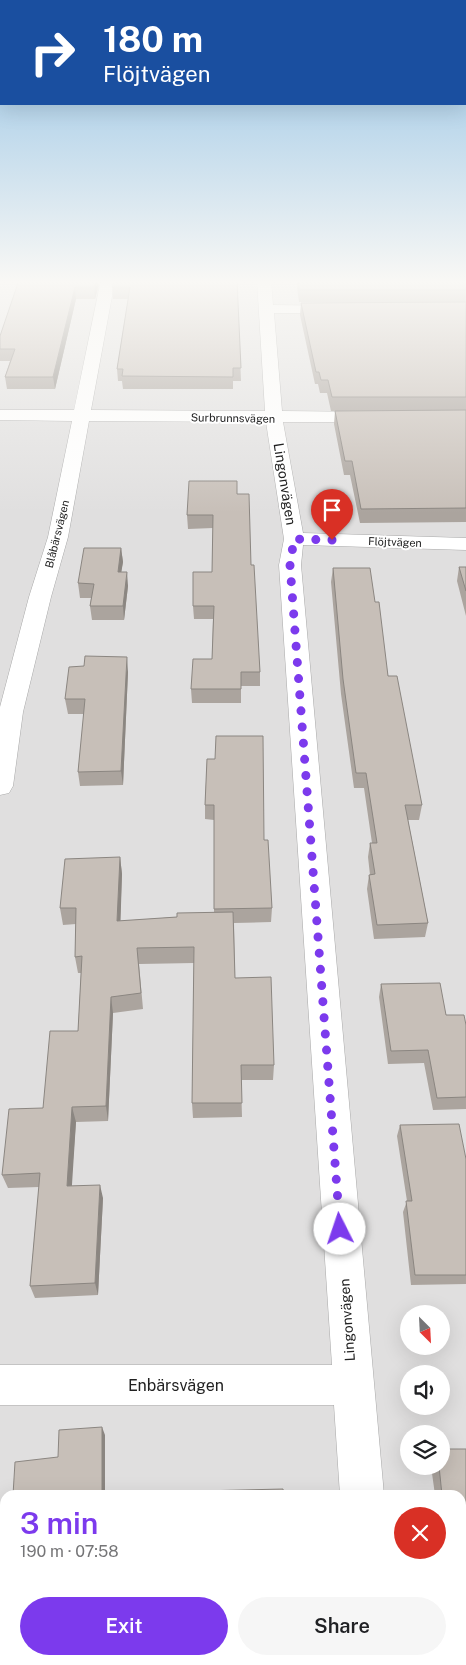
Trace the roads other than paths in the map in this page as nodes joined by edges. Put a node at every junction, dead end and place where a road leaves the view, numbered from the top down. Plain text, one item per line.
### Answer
1 (93, 358) edge
2 (270, 358) edge
3 (0, 415) edge
4 (82, 416) junction
5 (389, 417) edge
6 (274, 418) junction
7 (294, 539) junction
8 (466, 544) edge
9 (0, 786) edge
10 (0, 1385) edge
11 (352, 1385) junction
12 (362, 1490) edge

1 - 4 street, Blåbärsvägen
2 - 6 street, Lingonvägen
3 - 4 street, Surbrunnsvägen
4 - 6 street, Surbrunnsvägen
4 - 9 street, Blåbärsvägen
5 - 6 street, Surbrunnsvägen
6 - 7 street, Lingonvägen
7 - 8 street, Flöjtvägen
7 - 11 street, Lingonvägen
10 - 11 street, Enbärsvägen
11 - 12 street, Lingonvägen

